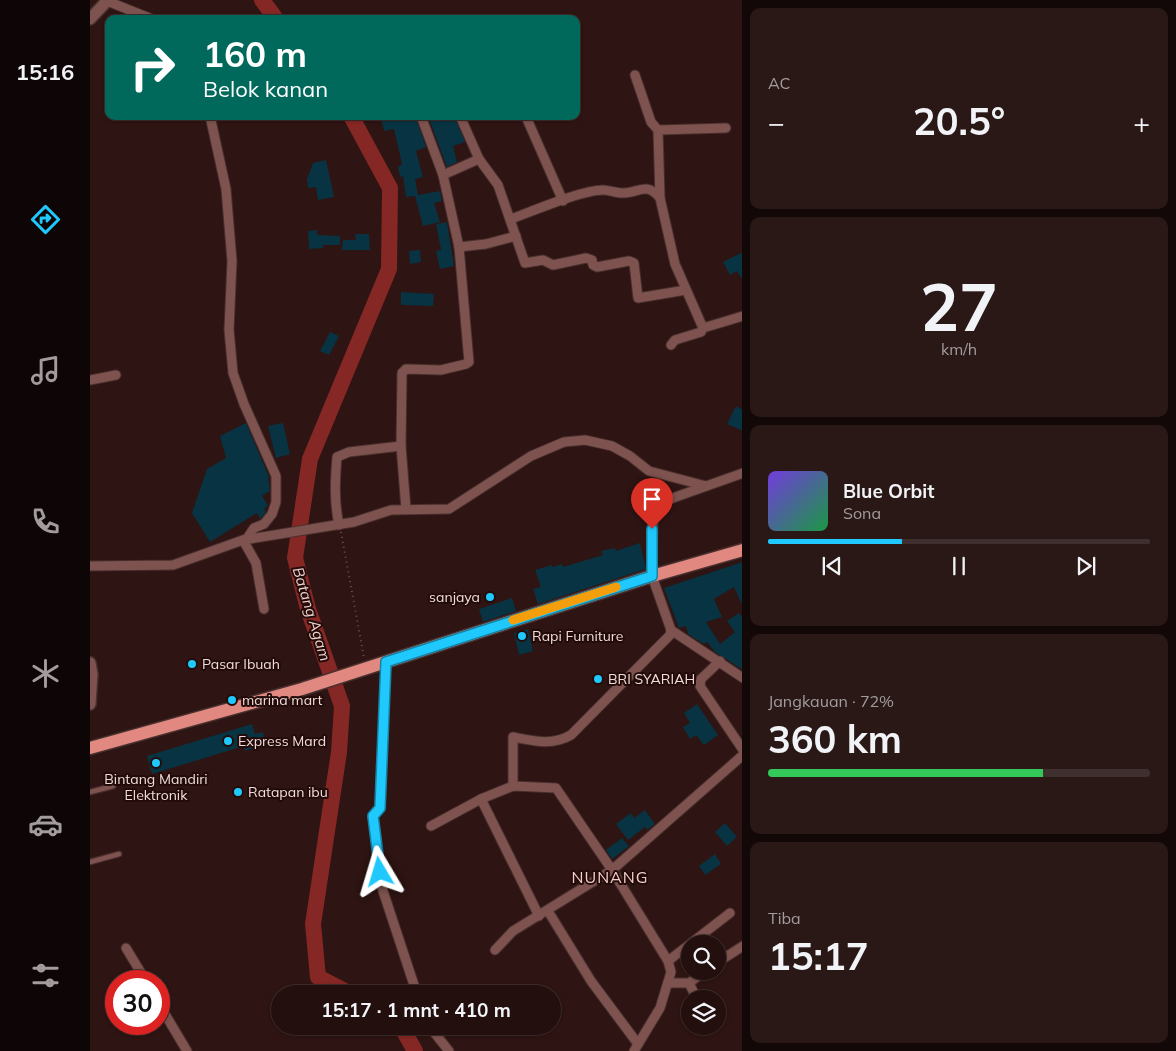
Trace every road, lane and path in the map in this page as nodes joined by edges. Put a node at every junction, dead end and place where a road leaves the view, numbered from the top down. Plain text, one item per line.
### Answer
1 (107, 1) edge
2 (142, 15) edge
3 (90, 19) edge
4 (635, 75) dead end
5 (211, 120) edge
6 (422, 120) edge
7 (462, 120) edge
8 (527, 120) edge
9 (726, 128) dead end
10 (658, 130) junction
11 (479, 159) junction
12 (443, 175) junction
13 (660, 198) junction
14 (562, 201) junction
15 (511, 219) junction
16 (516, 236) junction
17 (459, 247) junction
18 (686, 290) junction
19 (742, 316) edge
20 (703, 328) junction
21 (671, 346) dead end
22 (116, 375) dead end
23 (90, 380) edge
24 (401, 446) junction
25 (742, 473) edge
26 (706, 486) junction
27 (406, 509) junction
28 (340, 525) junction
29 (245, 540) junction
30 (742, 550) edge
31 (90, 566) edge
32 (652, 576) junction
33 (264, 609) dead end
34 (671, 630) junction
35 (720, 661) junction
36 (386, 662) junction
37 (90, 663) edge
38 (362, 669) junction
39 (742, 678) edge
40 (90, 704) edge
41 (90, 748) edge
42 (742, 750) edge
43 (742, 755) edge
44 (113, 786) dead end
45 (513, 786) junction
46 (90, 792) edge
47 (481, 799) junction
48 (431, 826) dead end
49 (119, 854) dead end
50 (90, 862) edge
51 (612, 870) junction
52 (544, 913) junction
53 (730, 913) dead end
54 (742, 946) edge
55 (126, 948) dead end
56 (495, 950) dead end
57 (726, 957) edge
58 (668, 961) junction
59 (139, 970) edge
60 (693, 980) edge
61 (668, 983) junction
62 (689, 983) junction
63 (414, 985) edge
64 (692, 990) edge
65 (170, 1022) edge
66 (436, 1035) edge
67 (636, 1047) edge
68 (187, 1051) edge
69 (449, 1051) edge

1 - 2 street
1 - 3 street
4 - 10 street
5 - 29 street
6 - 12 street
7 - 11 street
8 - 14 street
9 - 10 street
10 - 13 street
11 - 12 street
11 - 15 street
12 - 17 street
13 - 14 street
13 - 18 street
14 - 15 street
15 - 16 street
16 - 17 street
16 - 18 street
17 - 24 street
18 - 20 street
19 - 20 street
20 - 21 street
22 - 23 street
24 - 27 street
24 - 28 street
25 - 26 street
26 - 27 street
26 - 32 street
27 - 28 street
28 - 29 street
28 - 38 path
29 - 31 street
29 - 33 street
30 - 32 main road
32 - 34 street
32 - 36 main road
34 - 35 street
34 - 45 street
35 - 39 street
35 - 42 street
36 - 38 main road
36 - 63 street
37 - 40 street
38 - 41 main road
43 - 51 street
44 - 46 lane
45 - 47 street
45 - 51 street
47 - 48 street
47 - 52 street
49 - 50 lane
51 - 52 street
51 - 58 street
52 - 56 street
52 - 67 street
53 - 58 street
54 - 57 street
55 - 59 street
58 - 61 street
60 - 62 street
61 - 62 street
61 - 67 street
62 - 64 street
65 - 68 street
66 - 69 street

